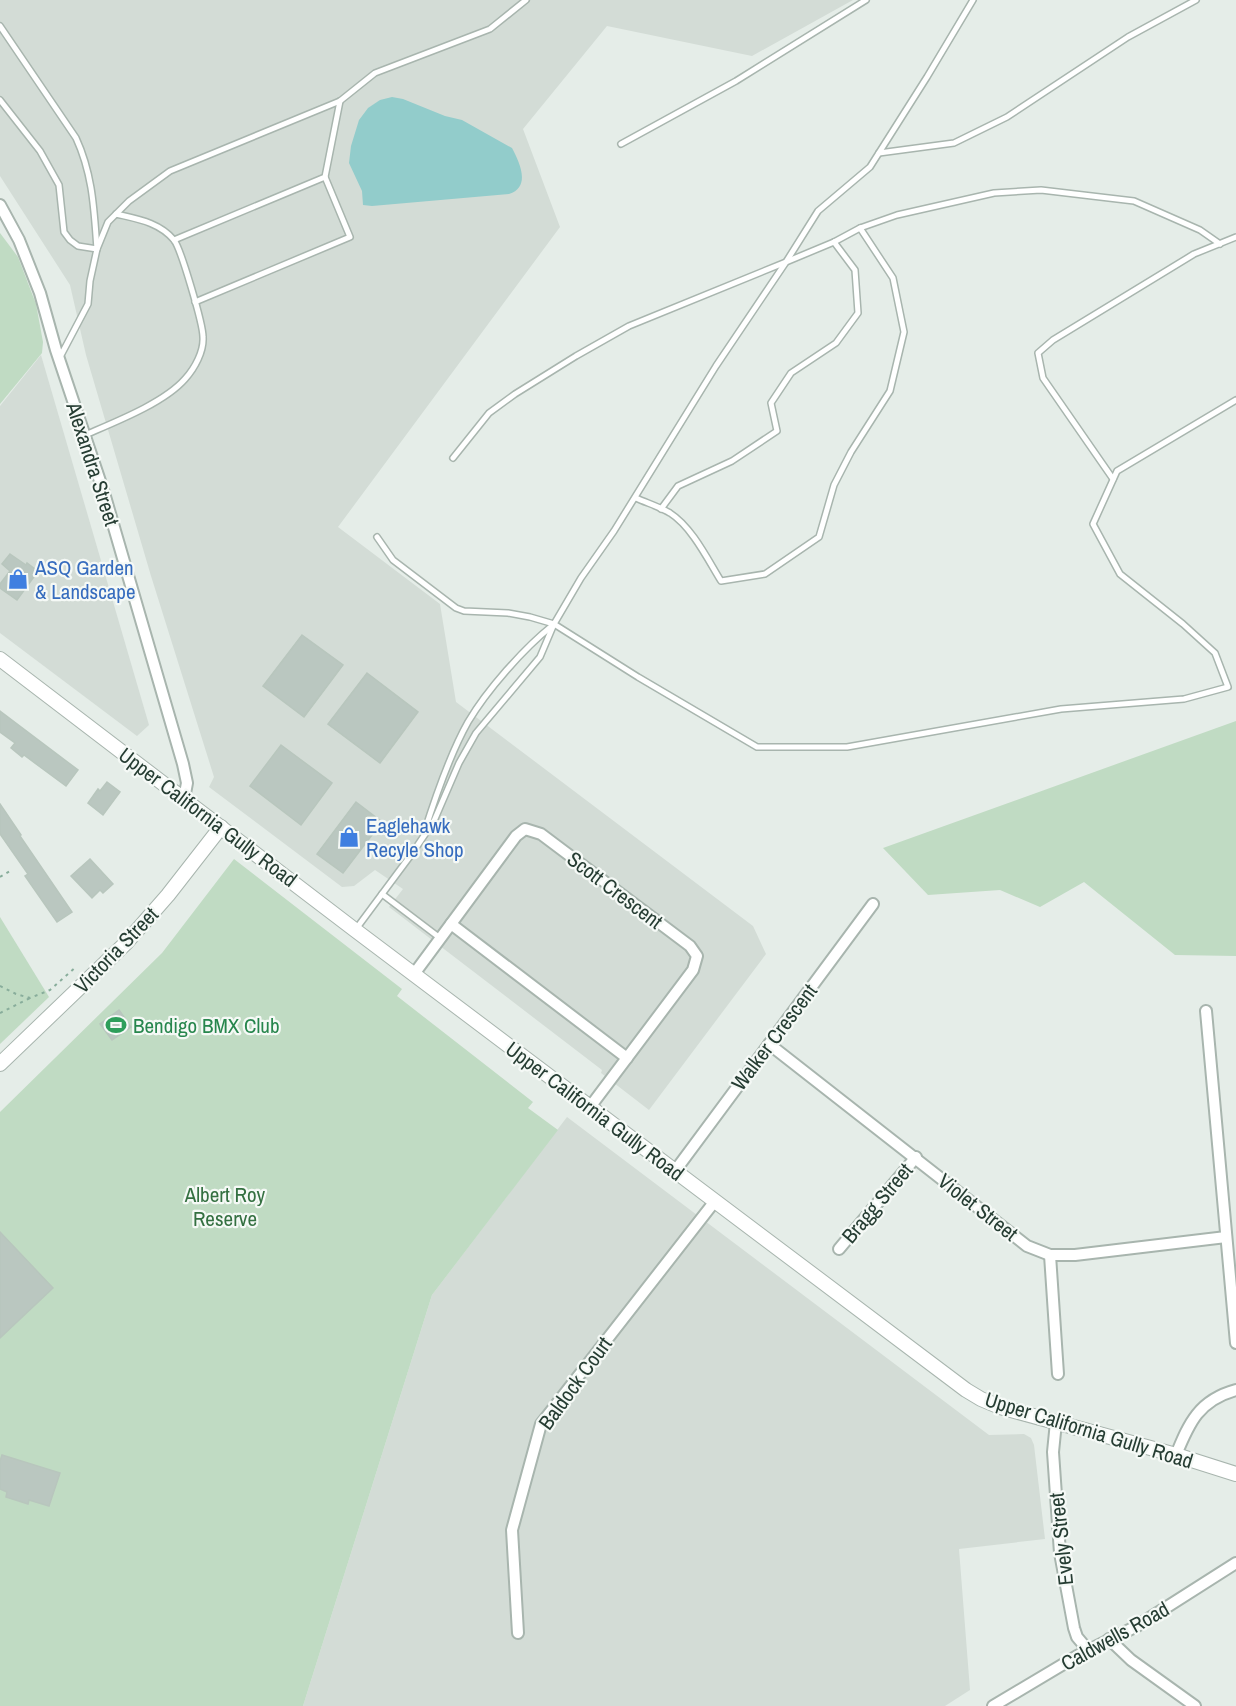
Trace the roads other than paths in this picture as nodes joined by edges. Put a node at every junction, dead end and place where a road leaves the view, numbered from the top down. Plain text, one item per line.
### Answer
1 (526, 0) edge
2 (866, 0) edge
3 (973, 0) edge
4 (1196, 0) edge
5 (0, 26) edge
6 (0, 100) edge
7 (340, 101) junction
8 (621, 144) dead end
9 (879, 153) junction
10 (325, 177) junction
11 (0, 205) edge
12 (116, 214) junction
13 (860, 228) junction
14 (1236, 237) edge
15 (174, 240) junction
16 (834, 242) junction
17 (1220, 244) junction
18 (98, 249) junction
19 (786, 262) junction
20 (195, 302) junction
21 (59, 359) junction
22 (1236, 400) edge
23 (86, 435) junction
24 (453, 458) dead end
25 (1113, 479) junction
26 (636, 498) junction
27 (661, 509) junction
28 (376, 537) dead end
29 (554, 624) junction
30 (0, 659) edge
31 (1236, 684) edge
32 (1228, 687) junction
33 (184, 799) junction
34 (221, 827) junction
35 (423, 837) junction
36 (382, 894) junction
37 (873, 904) dead end
38 (451, 924) junction
39 (355, 930) junction
40 (440, 939) junction
41 (414, 974) junction
42 (1206, 1011) dead end
43 (769, 1044) junction
44 (627, 1058) junction
45 (0, 1064) edge
46 (590, 1107) junction
47 (916, 1157) junction
48 (675, 1171) junction
49 (715, 1201) junction
50 (1226, 1237) junction
51 (839, 1249) dead end
52 (1050, 1255) junction
53 (1236, 1343) edge
54 (1058, 1374) dead end
55 (1236, 1390) edge
56 (1056, 1422) junction
57 (1176, 1455) junction
58 (1236, 1474) edge
59 (1236, 1563) edge
60 (518, 1633) dead end
61 (1109, 1640) junction
62 (1088, 1650) junction
63 (993, 1706) edge
64 (1195, 1706) edge

1 - 7 lane
2 - 8 lane
3 - 9 lane
4 - 9 lane
5 - 18 lane
6 - 18 lane
7 - 10 lane
7 - 12 lane
9 - 19 lane
10 - 15 lane
10 - 20 lane
11 - 21 street, Alexandra Street
12 - 15 lane
12 - 18 lane
13 - 16 lane
13 - 17 lane
13 - 27 lane
14 - 17 lane
15 - 20 lane
16 - 19 lane
16 - 27 lane
17 - 25 lane
18 - 21 lane
19 - 24 lane
19 - 26 lane
20 - 23 lane
21 - 23 street, Alexandra Street
22 - 25 lane
23 - 33 street, Alexandra Street
25 - 32 lane
26 - 27 lane
26 - 29 lane
28 - 29 lane
29 - 32 lane
29 - 35 lane
29 - 35 lane
30 - 33 street, Upper California Gully Road
31 - 32 lane
33 - 34 street, Upper California Gully Road
34 - 39 street, Upper California Gully Road
34 - 45 street, Victoria Street
35 - 36 lane
36 - 39 lane
36 - 40 lane
37 - 43 street, Walker Crescent
38 - 40 street, Scott Crescent
38 - 44 street
38 - 44 street, Scott Crescent
39 - 41 street, Upper California Gully Road
40 - 41 street, Scott Crescent
41 - 46 street, Upper California Gully Road
42 - 50 street
43 - 47 street, Violet Street
43 - 48 street, Walker Crescent
44 - 46 street, Scott Crescent
46 - 48 street, Upper California Gully Road
47 - 51 street, Bragg Street
47 - 52 street, Violet Street
48 - 49 street, Upper California Gully Road
49 - 56 street, Upper California Gully Road
49 - 60 street, Baldock Court
50 - 52 street, Violet Street
50 - 53 street
52 - 54 street
55 - 57 street
56 - 57 street, Upper California Gully Road
56 - 62 street, Evely Street
57 - 58 street, Upper California Gully Road
59 - 61 street, Caldwells Road
61 - 62 street, Caldwells Road
61 - 64 street
62 - 63 street, Caldwells Road

